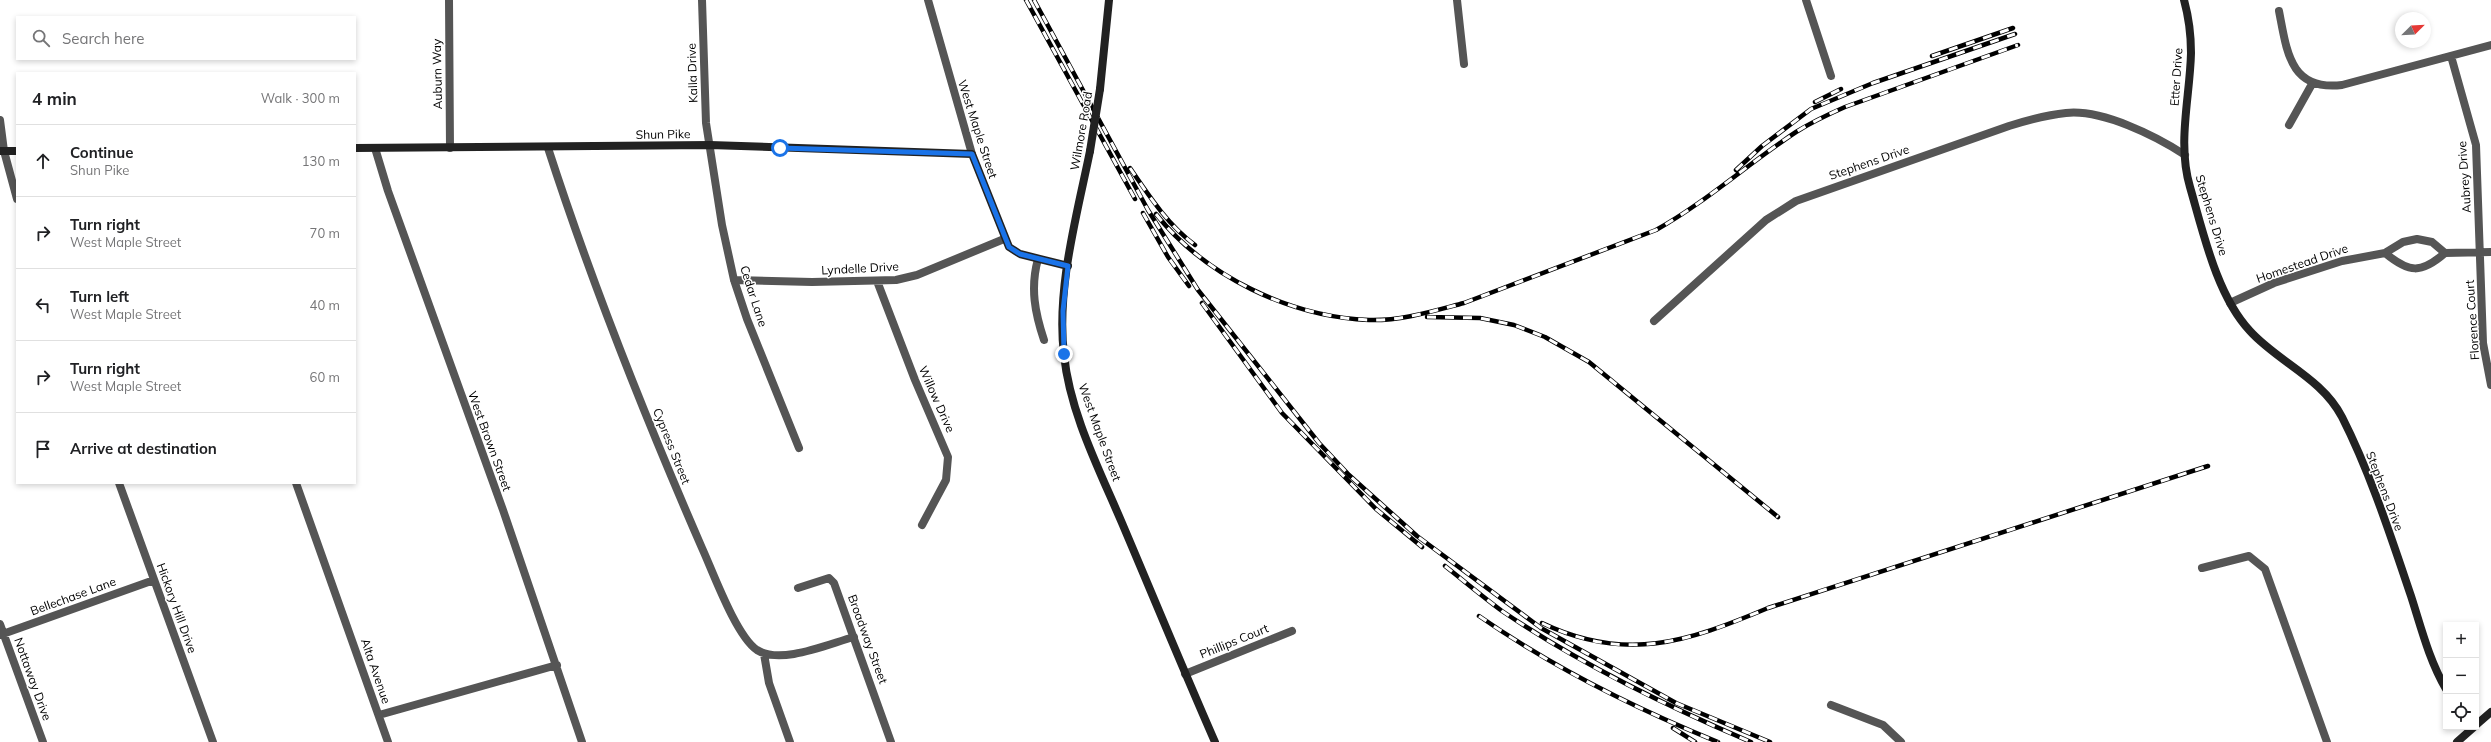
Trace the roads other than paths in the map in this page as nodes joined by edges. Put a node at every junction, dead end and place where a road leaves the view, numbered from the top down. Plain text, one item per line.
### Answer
1 (449, 0) edge
2 (702, 0) edge
3 (928, 0) edge
4 (1109, 0) edge
5 (1457, 0) edge
6 (1806, 0) edge
7 (2184, 0) edge
8 (2279, 11) dead end
9 (2491, 45) edge
10 (2450, 56) junction
11 (1464, 64) dead end
12 (1831, 76) dead end
13 (2312, 84) junction
14 (0, 120) edge
15 (2289, 125) dead end
16 (710, 145) junction
17 (356, 148) edge
18 (375, 148) junction
19 (450, 148) junction
20 (548, 148) junction
21 (2, 151) edge
22 (16, 151) edge
23 (972, 154) junction
24 (2185, 156) junction
25 (16, 196) edge
26 (1004, 239) junction
27 (2480, 252) junction
28 (2491, 252) edge
29 (2385, 253) junction
30 (2445, 253) junction
31 (1038, 259) junction
32 (1068, 266) junction
33 (734, 280) junction
34 (877, 281) junction
35 (2230, 303) junction
36 (1654, 321) dead end
37 (1044, 340) dead end
38 (2491, 385) edge
39 (799, 448) dead end
40 (119, 484) edge
41 (296, 484) edge
42 (922, 525) dead end
43 (2202, 568) dead end
44 (154, 580) junction
45 (798, 588) dead end
46 (0, 624) edge
47 (1292, 632) dead end
48 (2, 634) edge
49 (854, 637) junction
50 (764, 654) junction
51 (557, 665) junction
52 (1185, 674) junction
53 (2443, 683) edge
54 (1831, 705) dead end
55 (2491, 712) edge
56 (379, 715) junction
57 (2479, 722) edge
58 (2470, 730) edge
59 (43, 742) edge
60 (213, 742) edge
61 (388, 742) edge
62 (582, 742) edge
63 (790, 742) edge
64 (891, 742) edge
65 (1215, 742) edge
66 (1901, 742) edge
67 (2327, 742) edge
68 (2457, 742) edge

1 - 19 street, Auburn Way
2 - 16 street, Kalla Drive
3 - 23 street, West Maple Street
4 - 32 street, Wilmore Road, bridge
5 - 11 street
6 - 12 street
7 - 24 street, Etter Drive
8 - 13 street
9 - 10 street
10 - 13 street
10 - 27 street, Aubrey Drive
13 - 15 street
14 - 21 street
16 - 20 street, Shun Pike
16 - 23 street, Shun Pike
16 - 33 street, Cedar Lane
17 - 18 street, Shun Pike
18 - 19 street, Shun Pike
18 - 51 street, West Brown Street
19 - 20 street, Shun Pike
20 - 50 street, Cypress Street
21 - 22 street
21 - 25 street
23 - 26 street, West Maple Street
24 - 35 street, Stephens Drive
24 - 36 street, Stephens Drive
26 - 31 street, West Maple Street
26 - 34 street, Lyndelle Drive
27 - 28 street
27 - 30 street
27 - 38 street, Florence Court
29 - 30 street, Homestead Drive
29 - 30 street
29 - 35 street, Homestead Drive
31 - 32 street, West Maple Street
31 - 37 street
32 - 52 street, West Maple Street
33 - 34 street, Lyndelle Drive
33 - 39 street, Cedar Lane
34 - 42 street, Willow Drive
35 - 53 street, Stephens Drive
40 - 44 street, Hickory Hill Drive
41 - 56 street, Alta Avenue
43 - 67 street
44 - 48 street, Bellechase Lane
44 - 60 street, Hickory Hill Drive
45 - 49 street, Broadway Street
46 - 48 street, Nottaway Drive
47 - 52 street, Phillips Court
48 - 59 street, Nottaway Drive
49 - 50 street
49 - 64 street, Broadway Street
50 - 63 street
51 - 56 street, Alta Avenue
51 - 62 street, West Brown Street
52 - 65 street, West Maple Street
54 - 66 street
55 - 57 street
56 - 61 street
58 - 68 street

